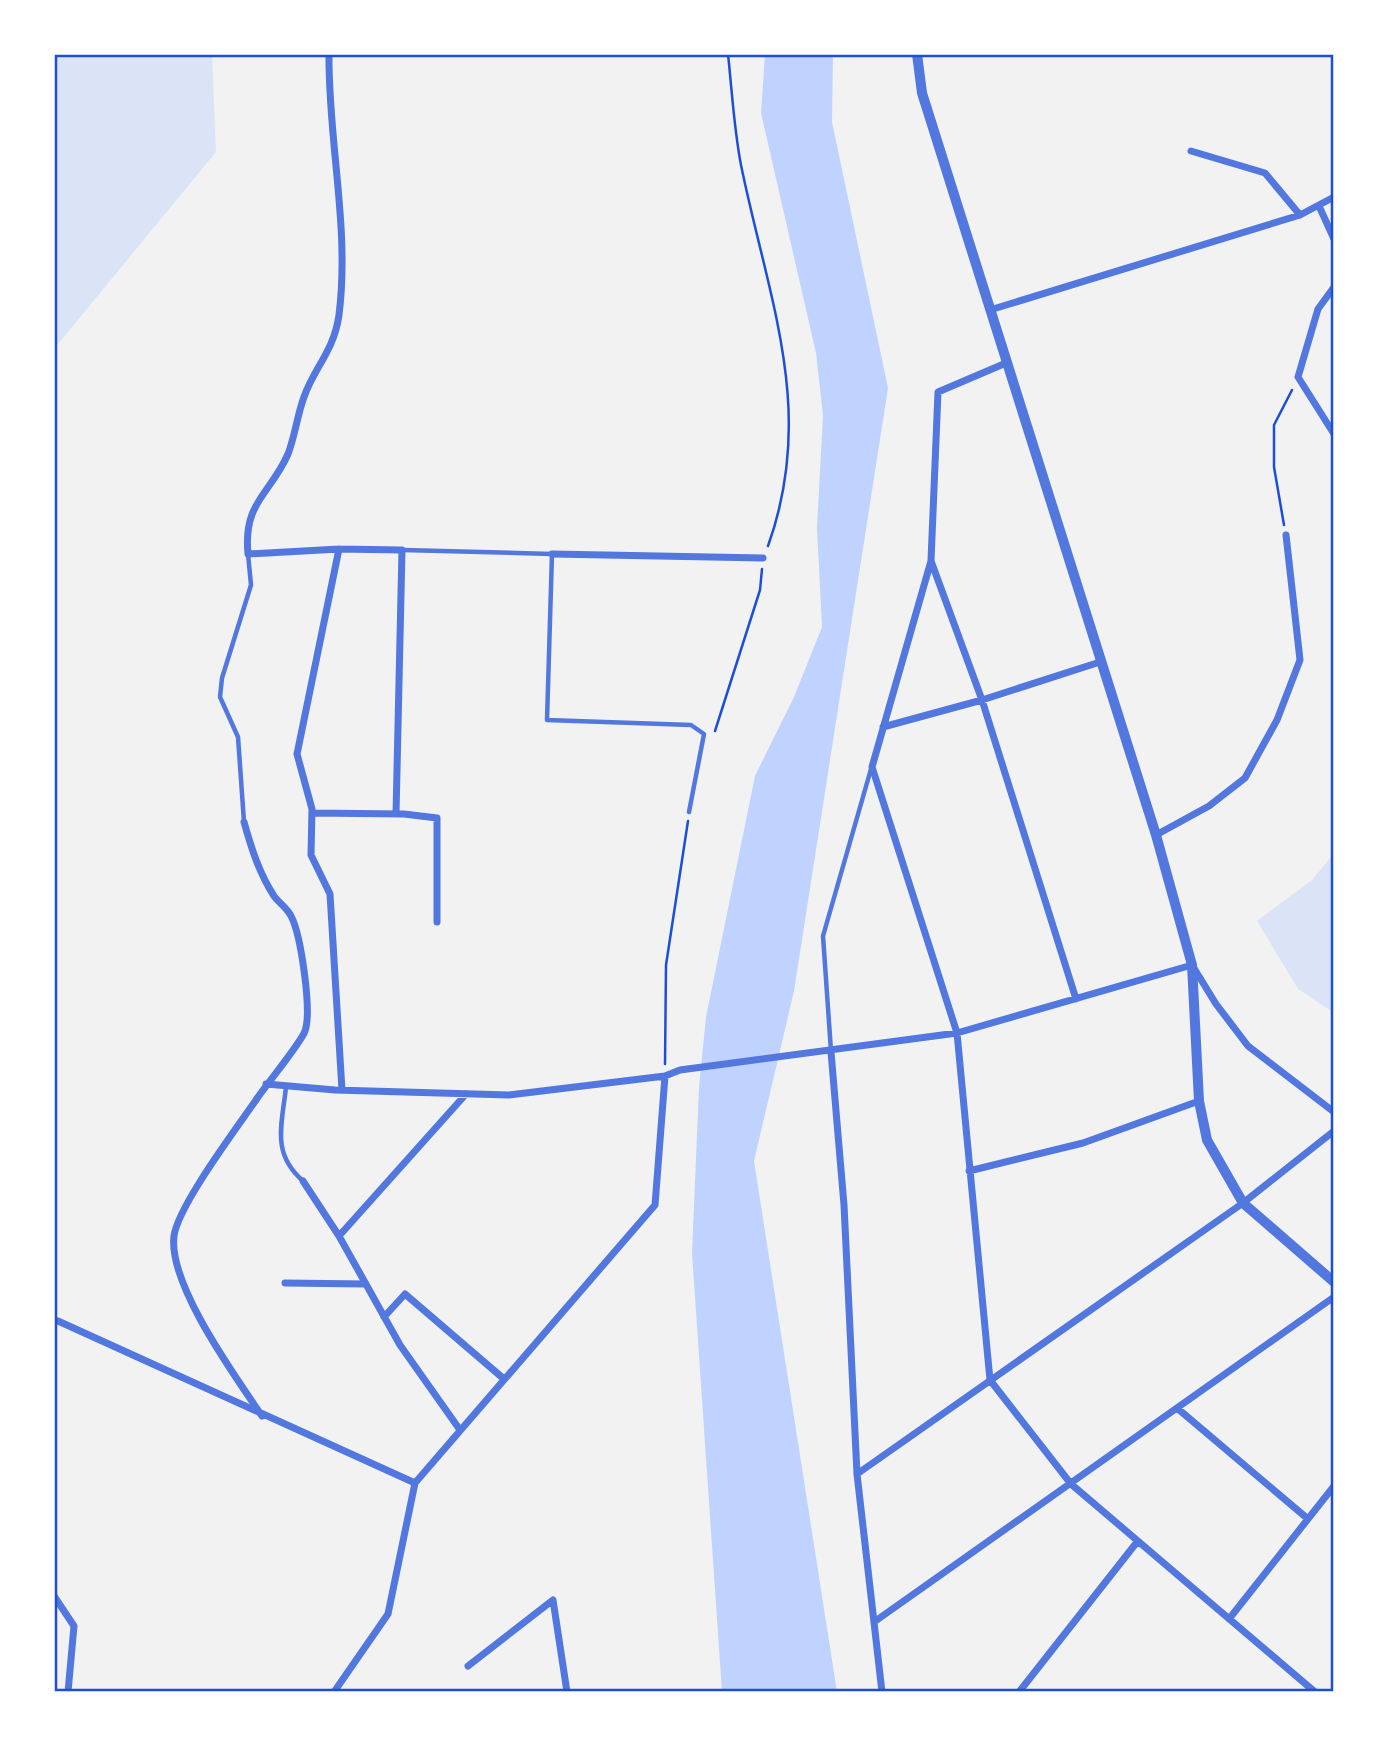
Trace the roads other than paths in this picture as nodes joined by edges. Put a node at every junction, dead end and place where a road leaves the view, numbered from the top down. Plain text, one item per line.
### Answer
1 (329, 54) edge
2 (917, 54) edge
3 (1191, 151) dead end
4 (1334, 197) edge
5 (1319, 206) junction
6 (1300, 215) junction
7 (1334, 239) edge
8 (1334, 287) edge
9 (990, 310) junction
10 (1006, 363) junction
11 (1334, 434) edge
12 (1286, 535) road end
13 (339, 549) junction
14 (402, 550) junction
15 (248, 554) junction
16 (552, 554) junction
17 (763, 558) dead end
18 (931, 561) junction
19 (1100, 662) junction
20 (982, 700) junction
21 (883, 727) junction
22 (872, 766) junction
23 (689, 812) dead end
24 (312, 813) junction
25 (396, 814) junction
26 (244, 822) joint
27 (1156, 835) junction
28 (437, 922) dead end
29 (1192, 965) junction
30 (1076, 999) junction
31 (957, 1033) junction
32 (831, 1052) junction
33 (665, 1076) junction
34 (266, 1084) junction
35 (287, 1086) junction
36 (342, 1090) junction
37 (466, 1094) junction
38 (1199, 1101) junction
39 (1334, 1112) edge
40 (1334, 1131) edge
41 (969, 1171) junction
42 (303, 1181) joint
43 (1243, 1203) junction
44 (339, 1236) junction
45 (1334, 1282) edge
46 (285, 1283) dead end
47 (366, 1284) junction
48 (1334, 1297) edge
49 (384, 1317) junction
50 (56, 1319) edge
51 (504, 1379) junction
52 (990, 1380) junction
53 (1177, 1408) junction
54 (262, 1416) junction
55 (460, 1430) junction
56 (857, 1474) junction
57 (415, 1483) junction
58 (1070, 1484) junction
59 (1334, 1486) edge
60 (1308, 1519) junction
61 (1137, 1542) junction
62 (56, 1598) edge
63 (1229, 1619) junction
64 (874, 1622) junction
65 (468, 1666) dead end
66 (68, 1692) edge
67 (334, 1692) edge
68 (567, 1692) edge
69 (882, 1692) edge
70 (1018, 1692) edge
71 (1315, 1692) edge

1 - 15 street
2 - 9 street
3 - 6 street
4 - 5 street
5 - 6 street
5 - 7 street
6 - 9 street
8 - 11 street
9 - 10 street
10 - 18 street
10 - 19 street
12 - 27 street
13 - 14 street
13 - 15 street
13 - 24 street
14 - 16 lane
14 - 25 street
15 - 26 lane
16 - 17 street
16 - 23 lane
18 - 20 street
18 - 21 street
19 - 20 street
19 - 27 street
20 - 21 street
20 - 30 street
21 - 22 street
22 - 31 street
22 - 32 lane
24 - 25 street
24 - 36 street
25 - 28 street
26 - 34 street
27 - 29 street
29 - 30 street
29 - 38 street
29 - 39 street
30 - 31 street
31 - 32 street
31 - 41 street
32 - 33 street
32 - 56 street
33 - 37 street
33 - 51 street
34 - 35 street
34 - 54 street
35 - 36 street
35 - 42 lane
36 - 37 street
37 - 44 street
38 - 41 street
38 - 43 street
40 - 43 street
41 - 52 street
42 - 44 street
43 - 45 street
43 - 52 street
44 - 47 street
46 - 47 street
47 - 49 street
48 - 53 street
49 - 51 street
49 - 55 street
50 - 54 street
51 - 55 street
52 - 56 street
52 - 58 street
53 - 58 street
53 - 60 street
54 - 57 street
55 - 57 street
56 - 64 street
57 - 67 street
58 - 61 street
58 - 64 street
59 - 60 street
60 - 63 street
61 - 63 street
61 - 70 street
62 - 66 street
63 - 71 street
64 - 69 street
65 - 68 street

